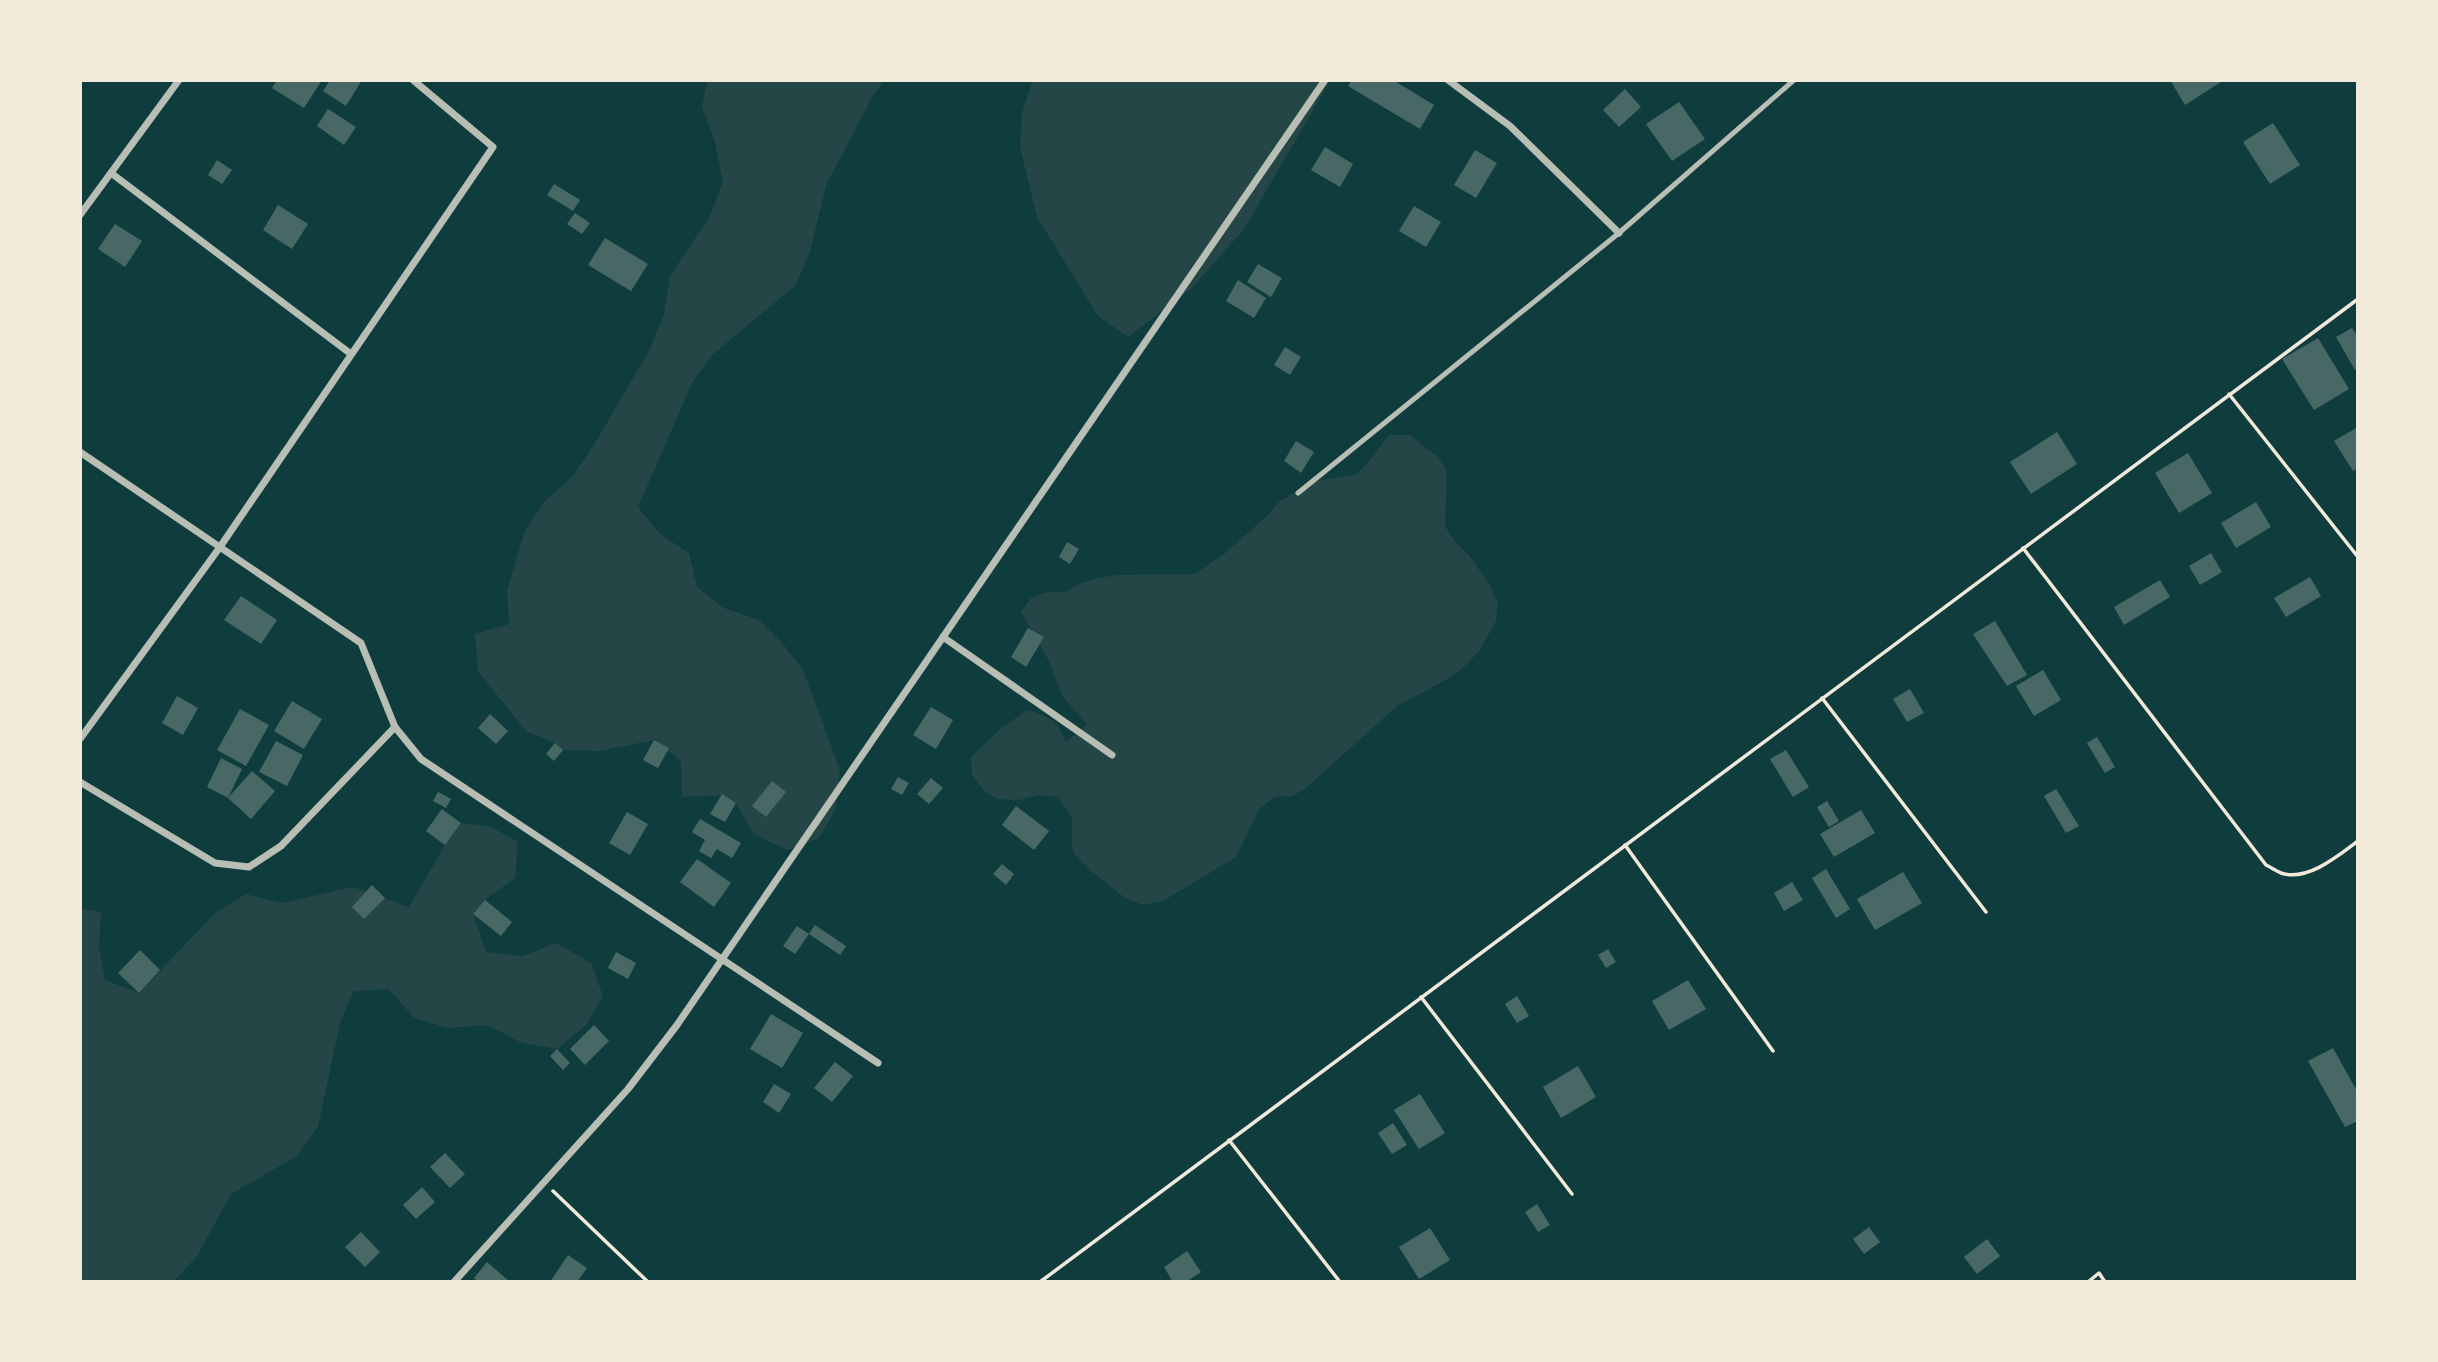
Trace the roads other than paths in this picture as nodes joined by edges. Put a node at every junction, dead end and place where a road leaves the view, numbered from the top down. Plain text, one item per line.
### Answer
1 (178, 80) edge
2 (413, 80) edge
3 (1325, 80) edge
4 (1448, 80) edge
5 (1794, 80) edge
6 (111, 173) junction
7 (80, 215) edge
8 (1619, 233) junction
9 (351, 354) junction
10 (80, 452) edge
11 (1298, 494) dead end
12 (220, 547) junction
13 (943, 637) junction
14 (395, 727) junction
15 (80, 739) edge
16 (1112, 755) dead end
17 (80, 782) edge
18 (723, 959) junction
19 (878, 1063) dead end
20 (454, 1282) edge

1 - 6 street
2 - 9 street
3 - 13 street
4 - 8 street
5 - 8 lane
6 - 7 street
6 - 9 street
8 - 11 lane
9 - 12 street
10 - 12 street
12 - 14 street
12 - 15 street
13 - 16 street
13 - 18 street
14 - 17 street
14 - 18 street
18 - 19 street
18 - 20 street

